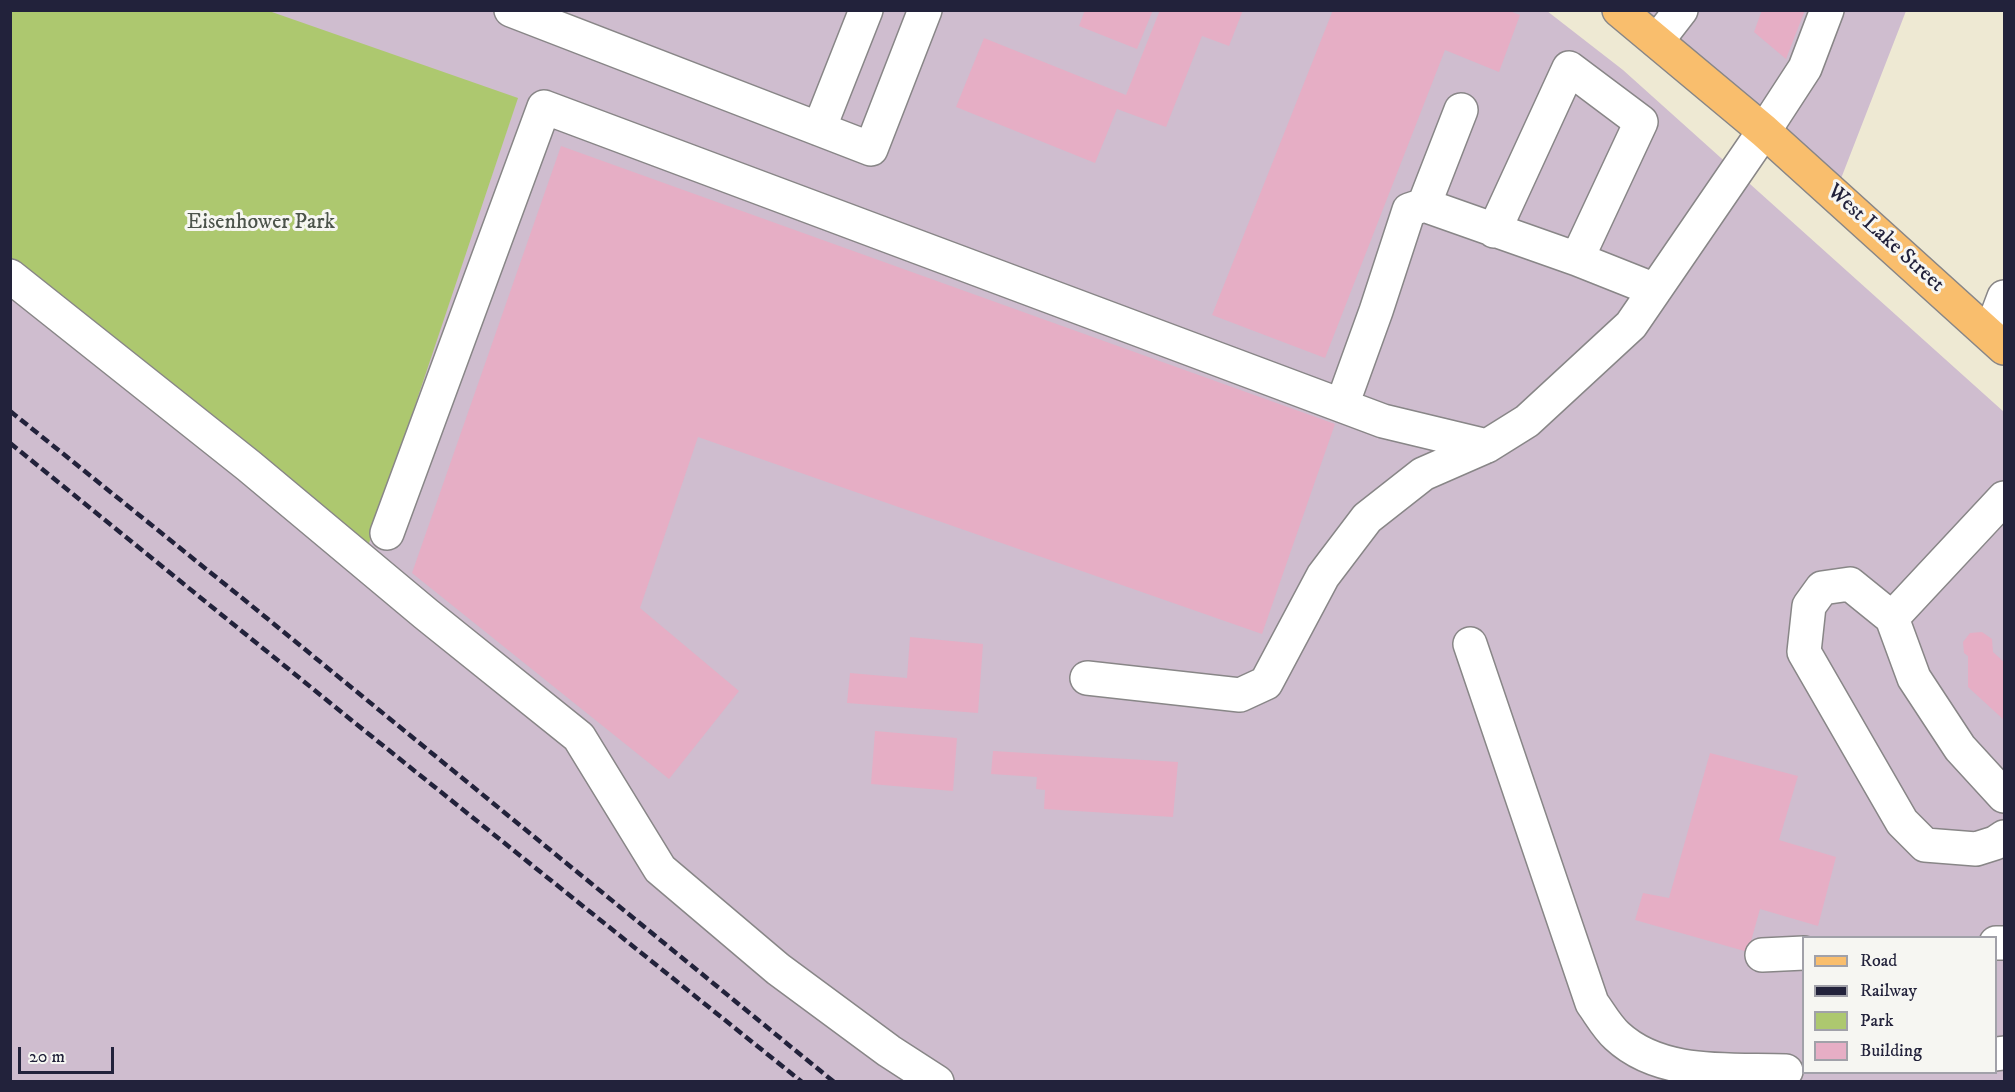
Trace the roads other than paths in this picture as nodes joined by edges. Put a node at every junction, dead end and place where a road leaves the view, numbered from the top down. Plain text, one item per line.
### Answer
1 (511, 10) edge
2 (866, 10) edge
3 (925, 10) edge
4 (1619, 10) edge
5 (1681, 10) edge
6 (1827, 10) edge
7 (1657, 41) junction
8 (1461, 110) dead end
9 (819, 129) junction
10 (1764, 131) junction
11 (1424, 205) junction
12 (1494, 231) junction
13 (1577, 259) junction
14 (10, 276) edge
15 (1654, 290) junction
16 (2004, 297) edge
17 (1997, 341) edge
18 (1342, 405) junction
19 (1486, 446) junction
20 (2004, 498) edge
21 (387, 533) dead end
22 (1892, 618) junction
23 (1470, 645) dead end
24 (1087, 678) dead end
25 (2004, 796) edge
26 (2001, 846) edge
27 (1802, 953) edge
28 (1762, 955) dead end
29 (1787, 1074) edge
30 (937, 1082) edge

1 - 9 street
2 - 9 street
3 - 9 street
4 - 7 main road, West Lake Street
5 - 7 street
6 - 10 street
7 - 10 main road, West Lake Street
8 - 11 street
10 - 15 street
10 - 17 main road, West Lake Street
11 - 12 street
11 - 18 street
12 - 13 street
12 - 13 street
13 - 15 street
14 - 30 street
15 - 19 street
16 - 17 street
18 - 19 street
18 - 21 street
19 - 24 street
20 - 22 street
22 - 25 street
22 - 26 street
23 - 29 street
27 - 28 street

